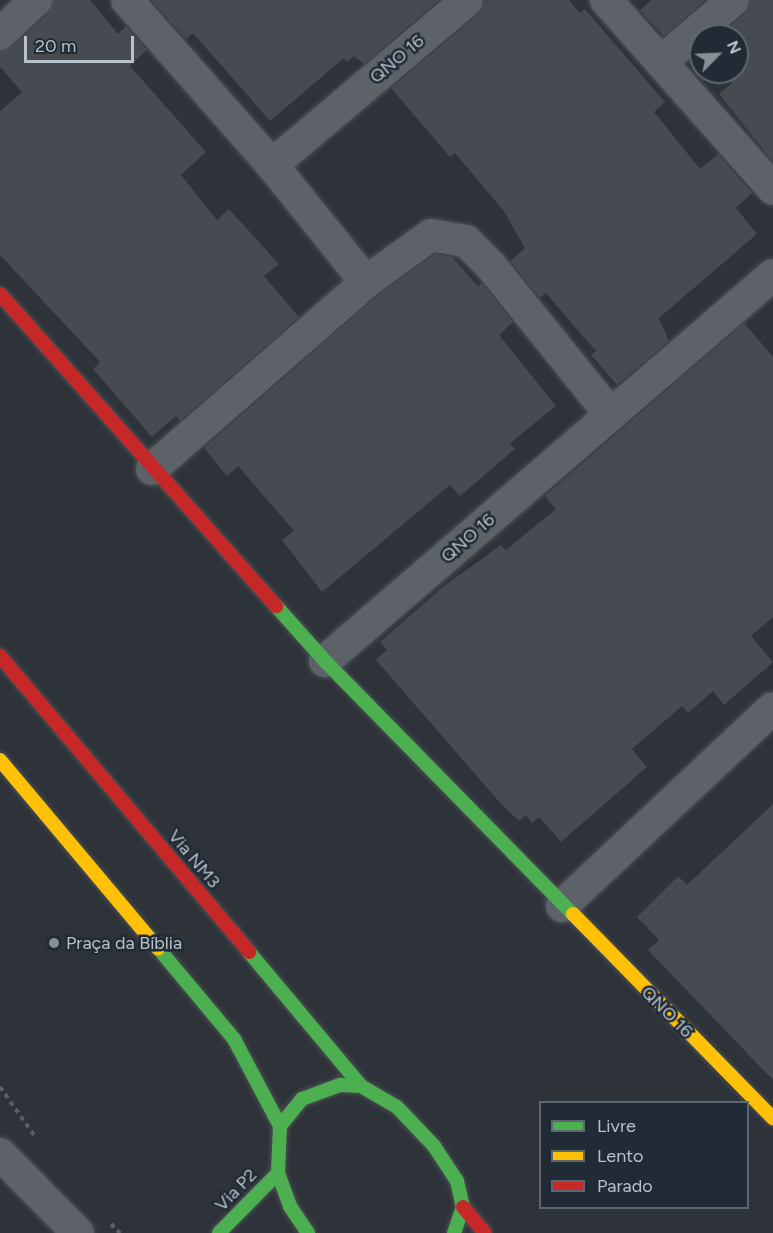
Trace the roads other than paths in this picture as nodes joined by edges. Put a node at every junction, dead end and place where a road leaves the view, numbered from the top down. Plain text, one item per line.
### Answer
1 (36, 0) edge
2 (127, 0) edge
3 (467, 0) edge
4 (606, 0) edge
5 (733, 0) edge
6 (0, 34) edge
7 (661, 62) junction
8 (272, 165) junction
9 (773, 189) edge
10 (773, 275) edge
11 (366, 282) junction
12 (0, 294) edge
13 (611, 415) junction
14 (152, 469) junction
15 (0, 656) edge
16 (325, 661) junction
17 (773, 708) edge
18 (0, 760) edge
19 (562, 906) junction
20 (361, 1086) junction
21 (773, 1118) edge
22 (280, 1126) junction
23 (0, 1154) edge
24 (278, 1173) junction
25 (463, 1207) junction
26 (78, 1233) edge
27 (219, 1233) edge
28 (308, 1233) edge
29 (454, 1233) edge
30 (485, 1233) edge

1 - 6 street
2 - 8 street
3 - 8 street, QNO 16
4 - 7 street
5 - 7 street
7 - 9 street
8 - 11 street
10 - 13 street, QNO 16
11 - 13 street
11 - 14 street
12 - 14 main road, QNO 16
13 - 16 street, QNO 16
14 - 16 main road, QNO 16
15 - 20 main road, Via NM3
16 - 19 main road, QNO 16
17 - 19 street
18 - 22 main road
19 - 21 main road, QNO 16
20 - 22 main road
20 - 25 main road
22 - 24 main road
23 - 26 street
24 - 27 main road, Via P2
24 - 28 main road
25 - 29 main road
25 - 30 main road

